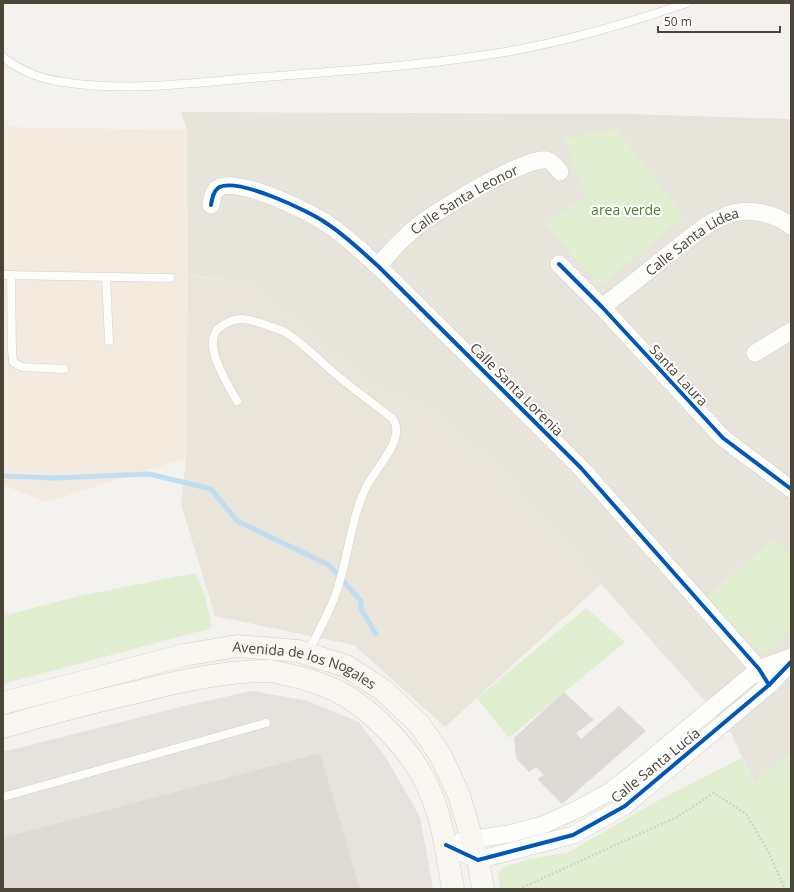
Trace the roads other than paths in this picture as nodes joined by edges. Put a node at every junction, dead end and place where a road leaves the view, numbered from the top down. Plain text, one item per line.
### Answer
1 (686, 3) edge
2 (3, 57) edge
3 (560, 172) dead end
4 (211, 205) dead end
5 (791, 226) edge
6 (559, 264) dead end
7 (378, 266) junction
8 (7, 275) edge
9 (106, 276) junction
10 (170, 278) dead end
11 (602, 307) junction
12 (791, 331) edge
13 (109, 341) dead end
14 (755, 353) dead end
15 (64, 369) dead end
16 (237, 401) dead end
17 (791, 489) edge
18 (307, 654) junction
19 (791, 657) edge
20 (791, 662) edge
21 (759, 669) junction
22 (769, 685) junction
23 (3, 703) edge
24 (266, 724) dead end
25 (3, 727) edge
26 (3, 797) edge
27 (472, 839) junction
28 (446, 844) junction
29 (478, 860) junction
30 (453, 889) edge
31 (483, 889) edge

1 - 2 lane
3 - 7 street, Calle Santa Leonor
4 - 7 street, Calle Santa Lorenia
5 - 11 street, Calle Santa Lidea
6 - 11 street, Santa Laura
7 - 21 street, Calle Santa Lorenia
8 - 9 lane
8 - 15 lane
9 - 10 lane
9 - 13 lane
11 - 17 street, Santa Laura
12 - 14 street
16 - 18 lane
18 - 23 main road, Avenida de los Nogales
18 - 27 main road, Avenida de los Nogales
19 - 21 street, Calle Santa Lucía
20 - 22 street, Calle Santa Lucía
21 - 22 street, Calle Santa Lorenia
21 - 27 street, Calle Santa Lucía
22 - 29 street, Calle Santa Lucía
24 - 26 lane
25 - 28 main road, Avenida de los Nogales
27 - 28 street, Calle Santa Lucía
27 - 29 main road, Avenida de los Nogales
28 - 29 street
28 - 30 main road, Avenida de los Nogales
29 - 31 main road, Avenida de los Nogales

